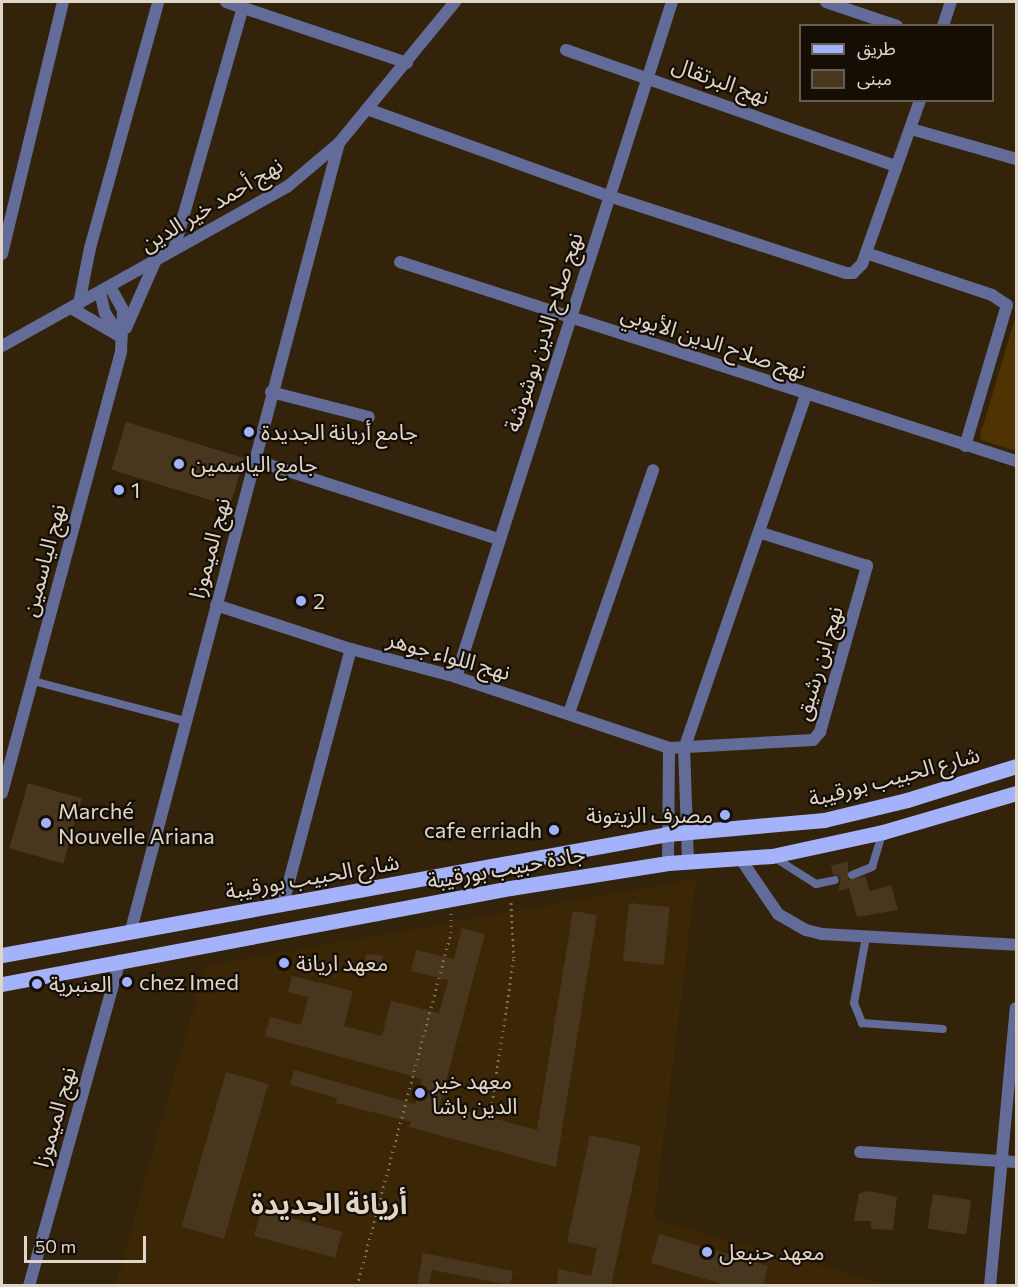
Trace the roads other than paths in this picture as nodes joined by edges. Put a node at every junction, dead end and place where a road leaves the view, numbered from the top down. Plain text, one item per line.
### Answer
1 (63, 2) edge
2 (158, 2) edge
3 (226, 2) edge
4 (455, 2) edge
5 (672, 2) edge
6 (826, 2) edge
7 (951, 2) edge
8 (243, 7) junction
9 (891, 24) edge
10 (944, 24) edge
11 (566, 50) dead end
12 (407, 63) junction
13 (648, 76) junction
14 (919, 102) edge
15 (367, 110) junction
16 (911, 129) junction
17 (339, 143) junction
18 (1017, 159) edge
19 (895, 166) junction
20 (609, 196) junction
21 (174, 249) junction
22 (866, 253) junction
23 (2, 254) edge
24 (400, 261) dead end
25 (155, 262) junction
26 (105, 290) junction
27 (75, 306) junction
28 (570, 317) junction
29 (121, 337) junction
30 (2, 346) edge
31 (272, 392) junction
32 (806, 394) junction
33 (369, 417) dead end
34 (965, 446) junction
35 (254, 460) junction
36 (1017, 462) edge
37 (652, 470) dead end
38 (761, 533) junction
39 (498, 539) junction
40 (216, 605) junction
41 (351, 649) junction
42 (456, 677) junction
43 (33, 681) junction
44 (569, 713) junction
45 (186, 721) junction
46 (669, 748) junction
47 (684, 749) junction
48 (1017, 766) edge
49 (1017, 793) edge
50 (2, 794) edge
51 (883, 832) junction
52 (687, 833) junction
53 (667, 834) junction
54 (772, 856) junction
55 (740, 858) junction
56 (688, 861) junction
57 (668, 863) junction
58 (852, 875) dead end
59 (835, 880) dead end
60 (283, 904) junction
61 (131, 930) junction
62 (866, 937) junction
63 (1017, 945) edge
64 (2, 955) edge
65 (120, 960) junction
66 (2, 984) edge
67 (1017, 1008) edge
68 (943, 1029) dead end
69 (860, 1152) dead end
70 (1002, 1161) junction
71 (1017, 1162) edge
72 (28, 1286) edge
73 (990, 1286) edge

1 - 23 street
2 - 27 street
3 - 8 street
4 - 12 street, نهج أحمد خير الدين
5 - 13 street, نهج صلاح الدين بوشوشة
6 - 9 street
7 - 10 street
8 - 12 street
8 - 21 street
11 - 13 street, نهج البرتقال
12 - 15 street, نهج أحمد خير الدين
13 - 19 street, نهج البرتقال
13 - 20 street, نهج صلاح الدين بوشوشة
14 - 16 street
15 - 17 street, نهج أحمد خير الدين
15 - 20 street
16 - 18 street
16 - 19 street
17 - 21 street, نهج أحمد خير الدين
17 - 31 street, نهج الميموزا
19 - 22 street
20 - 22 street
20 - 28 street, نهج صلاح الدين بوشوشة
21 - 25 street, نهج أحمد خير الدين
22 - 34 street
24 - 28 street, نهج صلاح الدين الأيوبي
25 - 26 street, نهج أحمد خير الدين
25 - 29 street
26 - 27 street, نهج أحمد خير الدين
26 - 29 street
26 - 29 street
27 - 29 street
27 - 30 street, نهج أحمد خير الدين
28 - 32 street, نهج صلاح الدين الأيوبي
28 - 39 street, نهج صلاح الدين بوشوشة
29 - 43 street, نهج الياسمين
31 - 33 street
31 - 35 street, نهج الميموزا
32 - 34 street, نهج صلاح الدين الأيوبي
32 - 38 street
34 - 36 street, نهج صلاح الدين الأيوبي
35 - 39 street
35 - 40 street, نهج الميموزا
37 - 44 street
38 - 47 street
38 - 47 street, نهج ابن رشيق
39 - 42 street, نهج صلاح الدين بوشوشة
40 - 41 street, نهج اللواء جوهر
40 - 45 street, نهج الميموزا
41 - 42 street, نهج اللواء جوهر
41 - 60 street
42 - 44 street, نهج اللواء جوهر
43 - 45 lane
43 - 50 street, نهج الياسمين
44 - 46 street, نهج اللواء جوهر
45 - 61 street, نهج الميموزا
46 - 47 street, نهج ابن رشيق
46 - 53 street
47 - 52 street
48 - 52 main road, شارع الحبيب بورقيبة
49 - 51 main road, جادة حبيب بورقيبة
51 - 54 main road, جادة حبيب بورقيبة
51 - 58 lane
52 - 53 main road, شارع الحبيب بورقيبة
52 - 56 street
53 - 57 street
53 - 60 main road, شارع الحبيب بورقيبة
54 - 55 main road, جادة حبيب بورقيبة
54 - 59 lane
55 - 56 main road, جادة حبيب بورقيبة
55 - 62 street
56 - 57 main road, جادة حبيب بورقيبة
57 - 65 main road, جادة حبيب بورقيبة
60 - 61 main road, شارع الحبيب بورقيبة
61 - 64 main road, شارع الحبيب بورقيبة
62 - 63 street
62 - 68 lane
65 - 66 main road, جادة حبيب بورقيبة
65 - 72 street, نهج الميموزا
67 - 70 street
69 - 70 street
70 - 71 street
70 - 73 street

